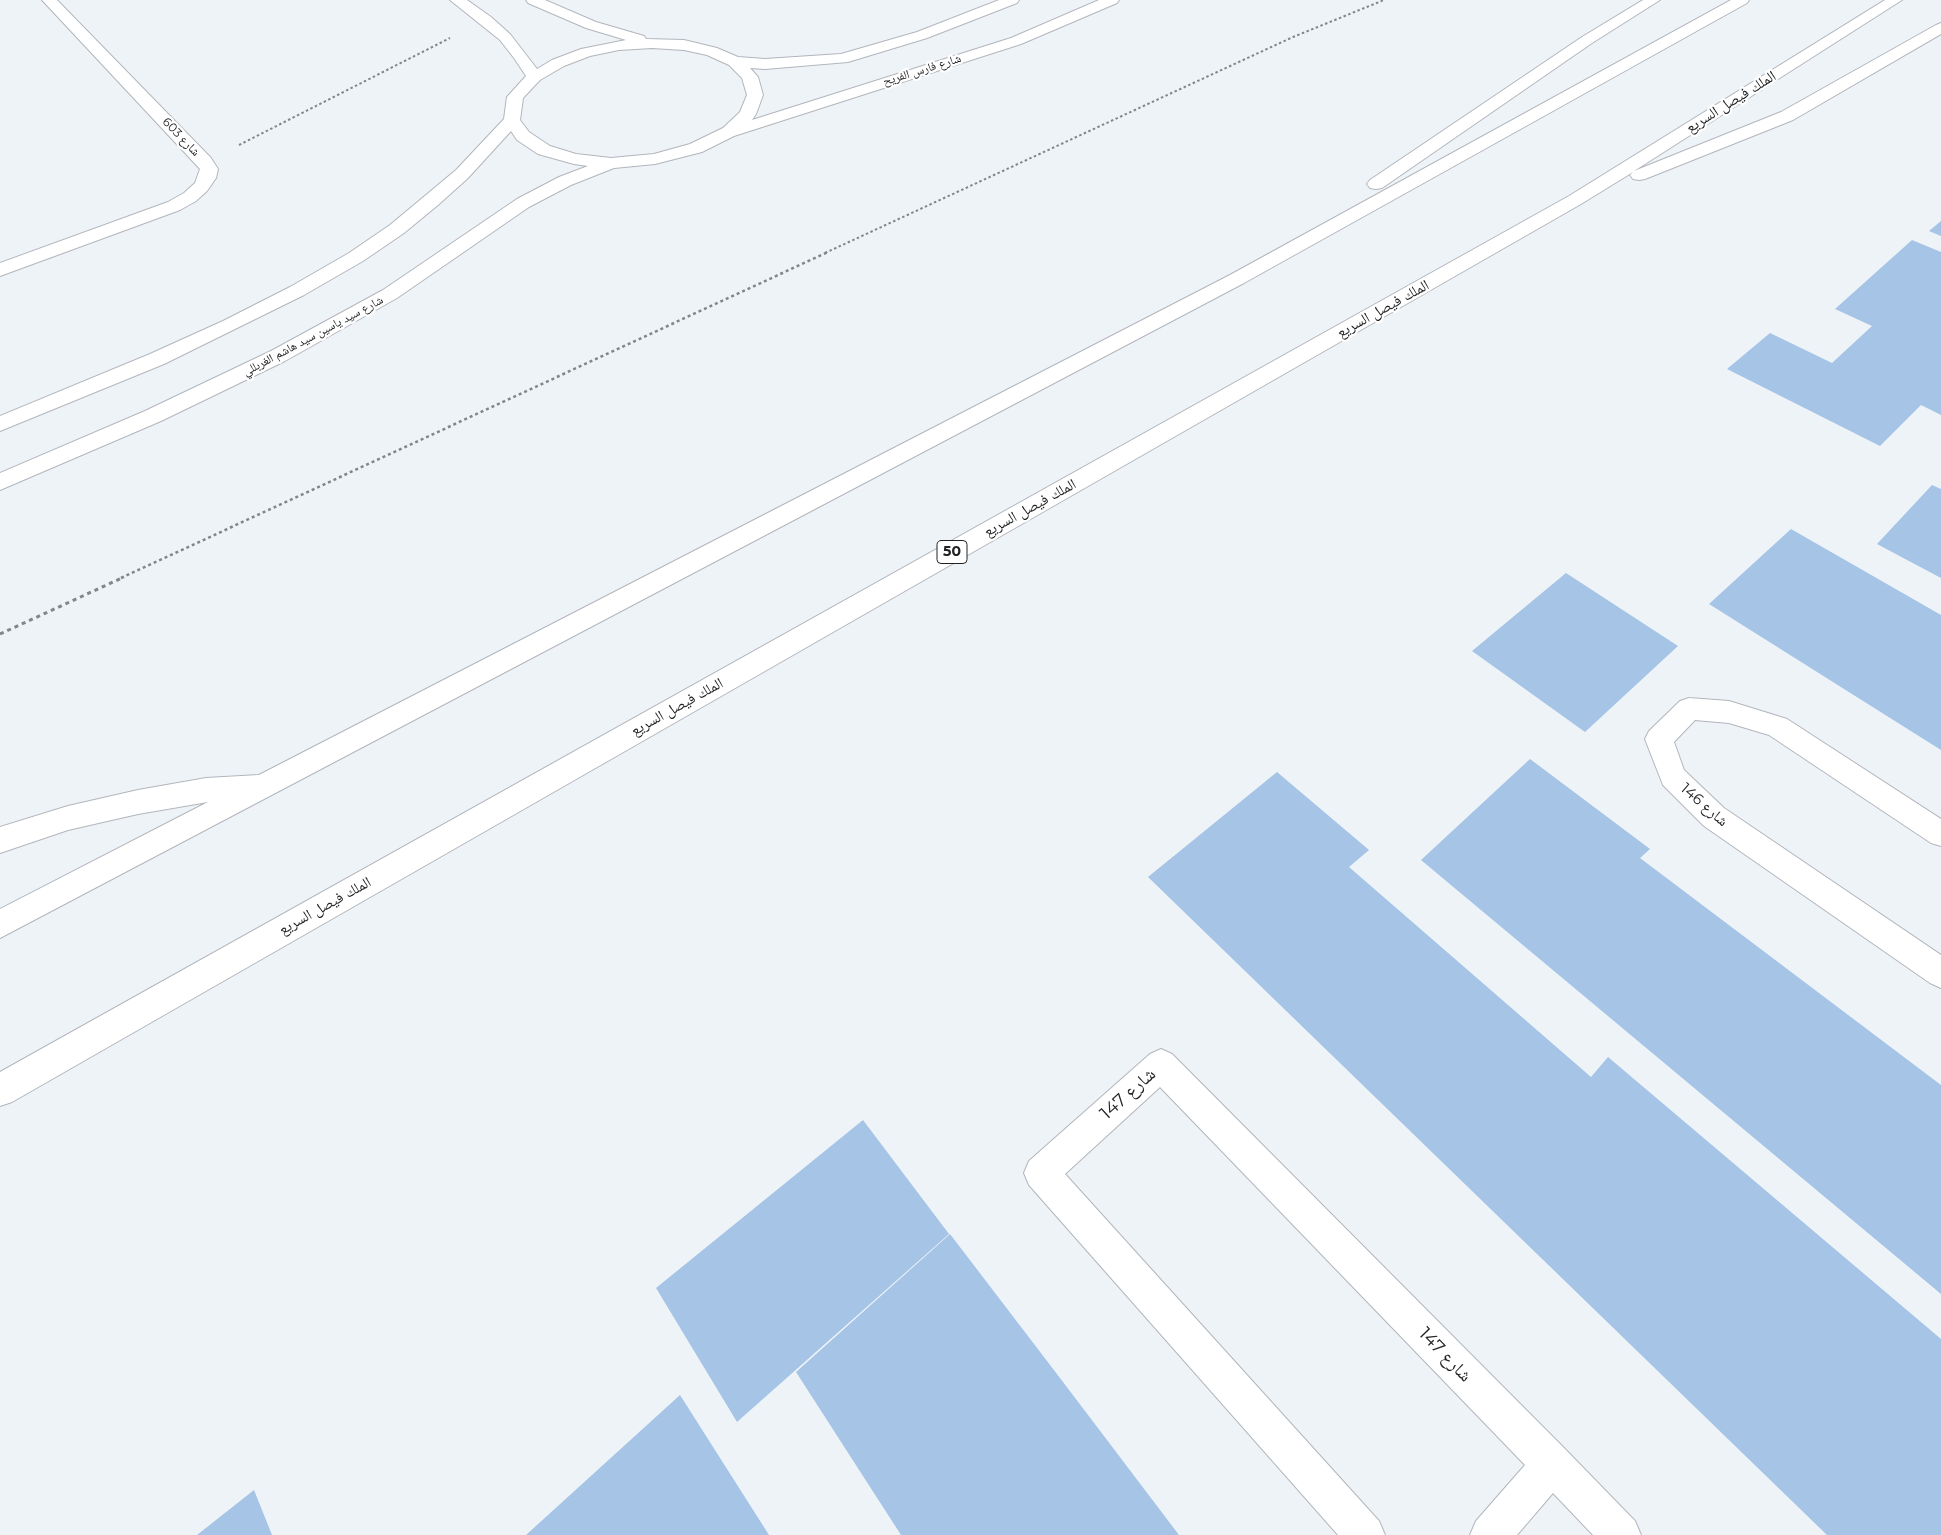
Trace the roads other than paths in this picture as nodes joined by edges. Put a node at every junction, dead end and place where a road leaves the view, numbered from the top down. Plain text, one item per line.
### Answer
1 (49, 0) edge
2 (457, 0) edge
3 (533, 0) edge
4 (1012, 0) edge
5 (1112, 0) edge
6 (1653, 0) edge
7 (1742, 0) edge
8 (1895, 0) edge
9 (1941, 28) edge
10 (652, 43) junction
11 (735, 62) junction
12 (534, 77) junction
13 (512, 120) junction
14 (729, 132) junction
15 (611, 163) junction
16 (1574, 200) junction
17 (0, 270) edge
18 (1237, 279) junction
19 (0, 424) edge
20 (0, 482) edge
21 (271, 784) junction
22 (1941, 834) edge
23 (0, 840) edge
24 (0, 924) edge
25 (1941, 973) edge
26 (0, 1090) edge
27 (1552, 1464) junction
28 (1365, 1535) edge
29 (1490, 1535) edge
30 (1621, 1535) edge

1 - 17 main road, شارع 603
2 - 12 main road
3 - 10 main road
4 - 11 main road
5 - 14 main road, شارع فارس الفريح
6 - 18 main road
7 - 18 main road
8 - 16 main road, الملك فيصل السريع / 50
9 - 16 main road
10 - 11 main road
10 - 12 main road
11 - 14 main road
12 - 13 main road
13 - 15 main road
13 - 19 main road
14 - 15 main road
15 - 20 main road, شارع سيد ياسين سيد هاشم الغربللي
16 - 26 main road, الملك فيصل السريع / 50
18 - 21 main road
21 - 23 main road
21 - 24 main road
22 - 25 main road, شارع 146
27 - 28 main road, شارع 147
27 - 29 main road
27 - 30 main road, شارع 147

